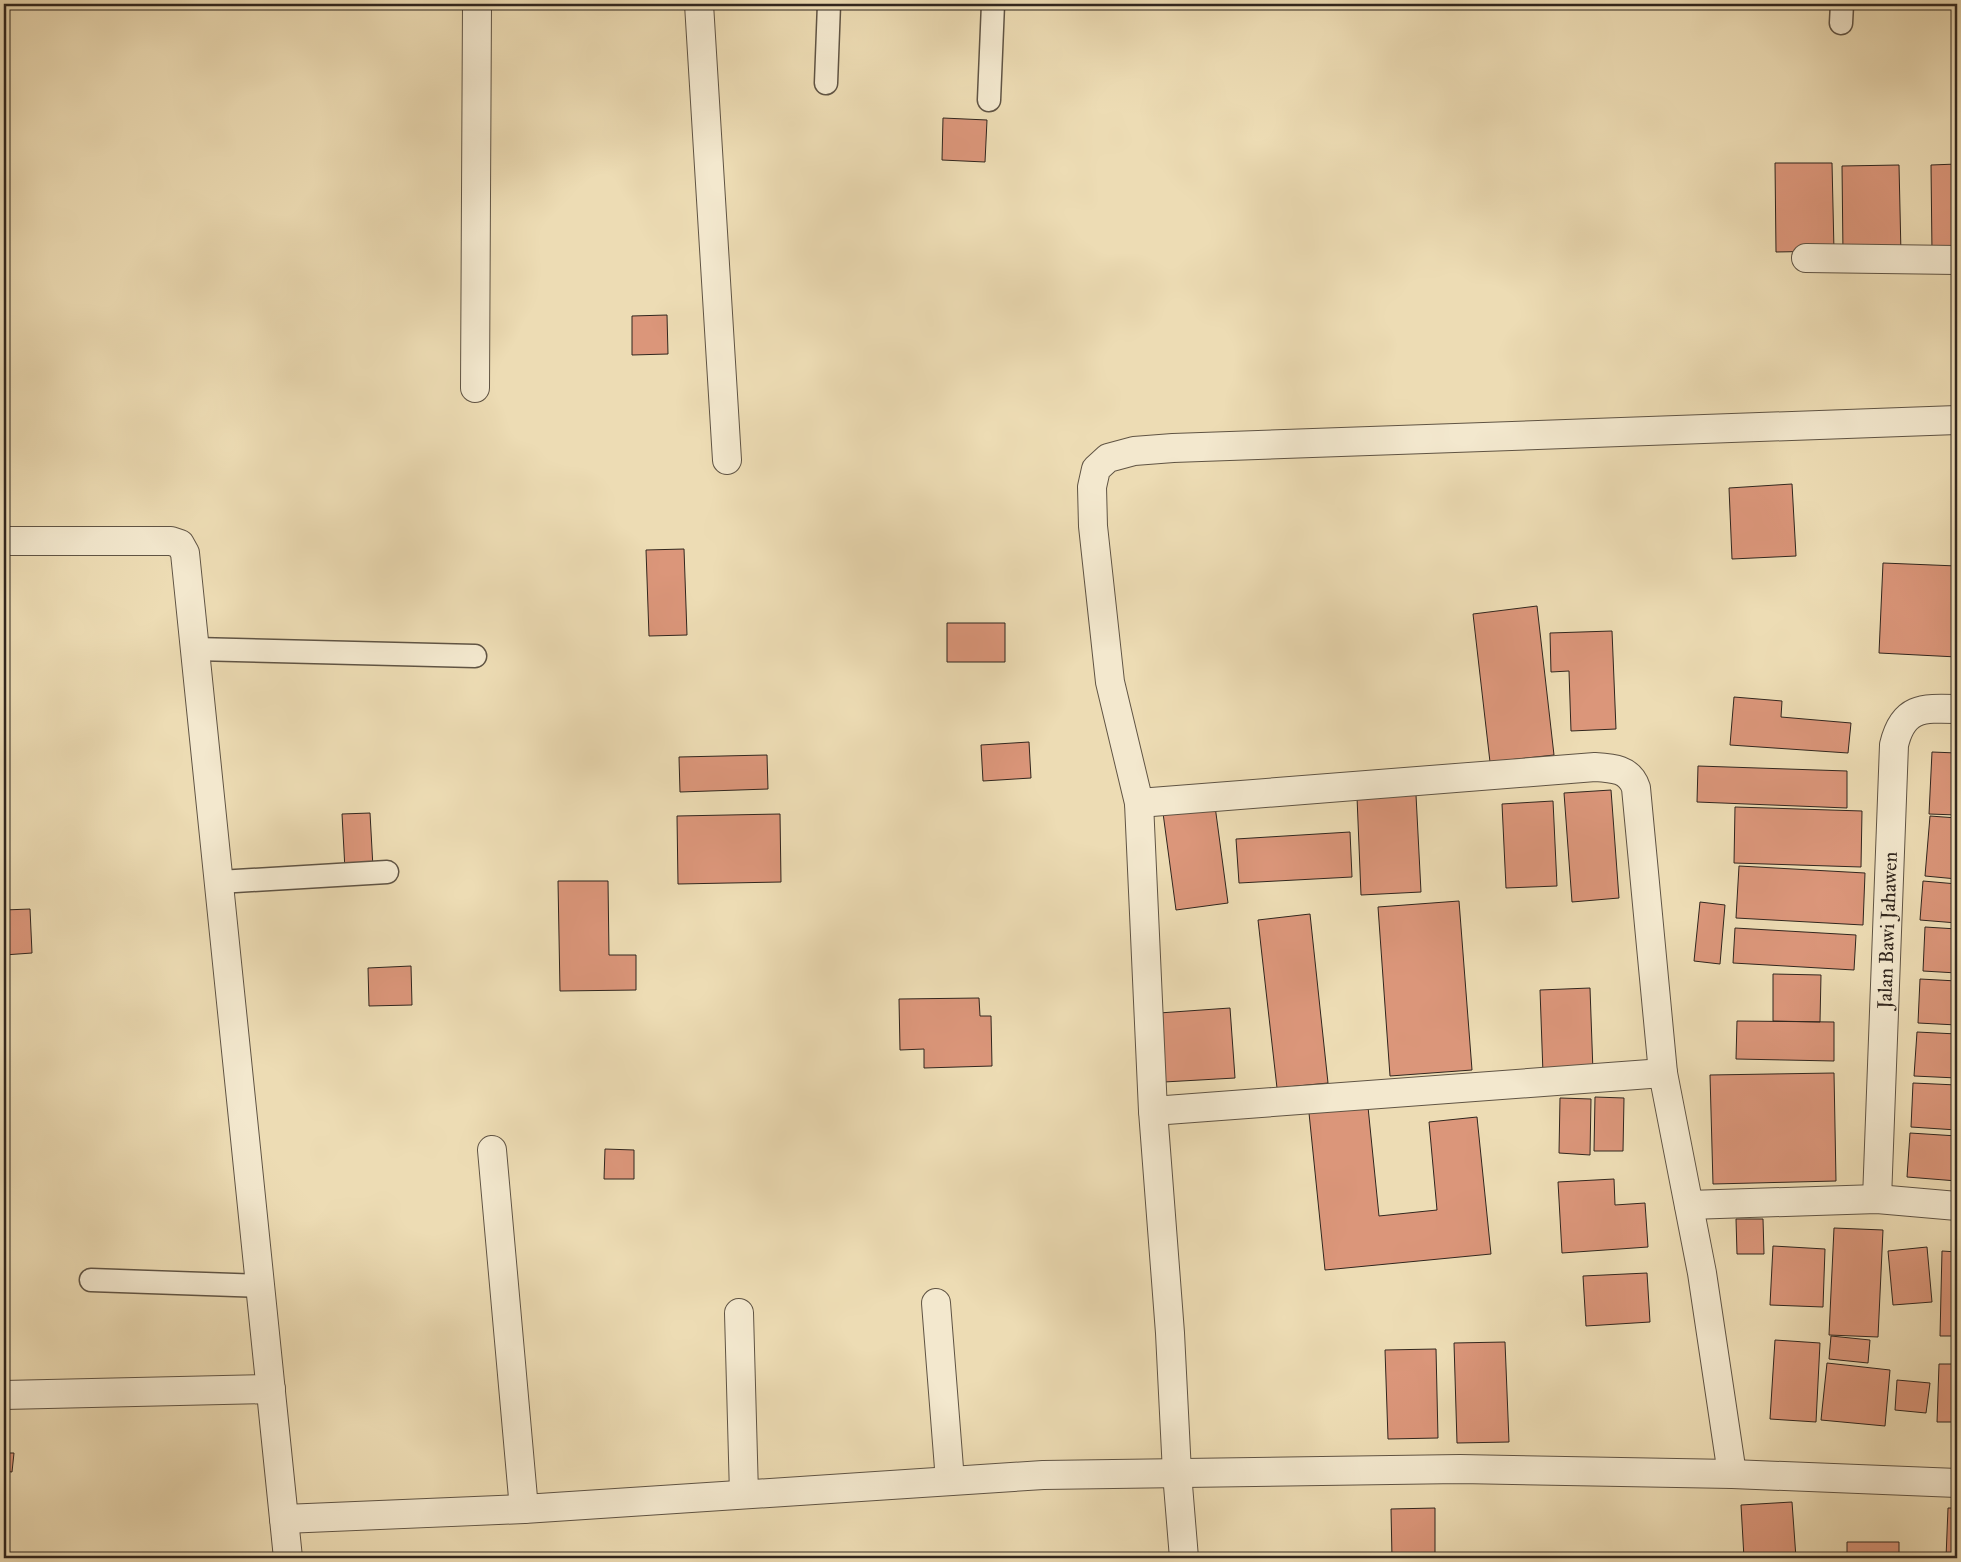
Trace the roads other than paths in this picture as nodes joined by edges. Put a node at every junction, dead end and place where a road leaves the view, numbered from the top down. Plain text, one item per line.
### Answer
1 (476, 4) edge
2 (699, 4) edge
3 (829, 4) edge
4 (993, 4) edge
5 (826, 83) dead end
6 (989, 100) dead end
7 (1806, 258) dead end
8 (1957, 260) edge
9 (475, 388) dead end
10 (1957, 420) edge
11 (727, 460) dead end
12 (4, 542) edge
13 (195, 649) junction
14 (475, 656) dead end
15 (1957, 708) edge
16 (1139, 803) junction
17 (386, 872) dead end
18 (219, 882) junction
19 (1664, 1073) junction
20 (1153, 1111) junction
21 (492, 1150) dead end
22 (1877, 1199) junction
23 (1689, 1206) junction
24 (1957, 1206) edge
25 (91, 1280) dead end
26 (260, 1286) junction
27 (936, 1303) dead end
28 (739, 1313) dead end
29 (271, 1389) junction
30 (4, 1395) edge
31 (1177, 1473) junction
32 (1732, 1474) junction
33 (950, 1481) junction
34 (1957, 1483) edge
35 (744, 1494) junction
36 (524, 1509) junction
37 (284, 1519) junction
38 (288, 1558) edge
39 (1184, 1558) edge

1 - 9 street
2 - 11 street
3 - 5 lane
4 - 6 lane
7 - 8 street
10 - 16 street
12 - 13 street
13 - 14 lane
13 - 18 street
15 - 22 street, Jalan Bawi Jahawen
16 - 19 street
16 - 20 street
17 - 18 lane
18 - 26 street
19 - 20 street
19 - 23 street
20 - 31 street
21 - 36 street
22 - 23 street
22 - 24 street
23 - 32 street
25 - 26 lane
26 - 29 street
27 - 33 street
28 - 35 street
29 - 30 street
29 - 37 street
31 - 32 street
31 - 33 street
31 - 39 street
32 - 34 street
33 - 35 street
35 - 36 street
36 - 37 street
37 - 38 street

